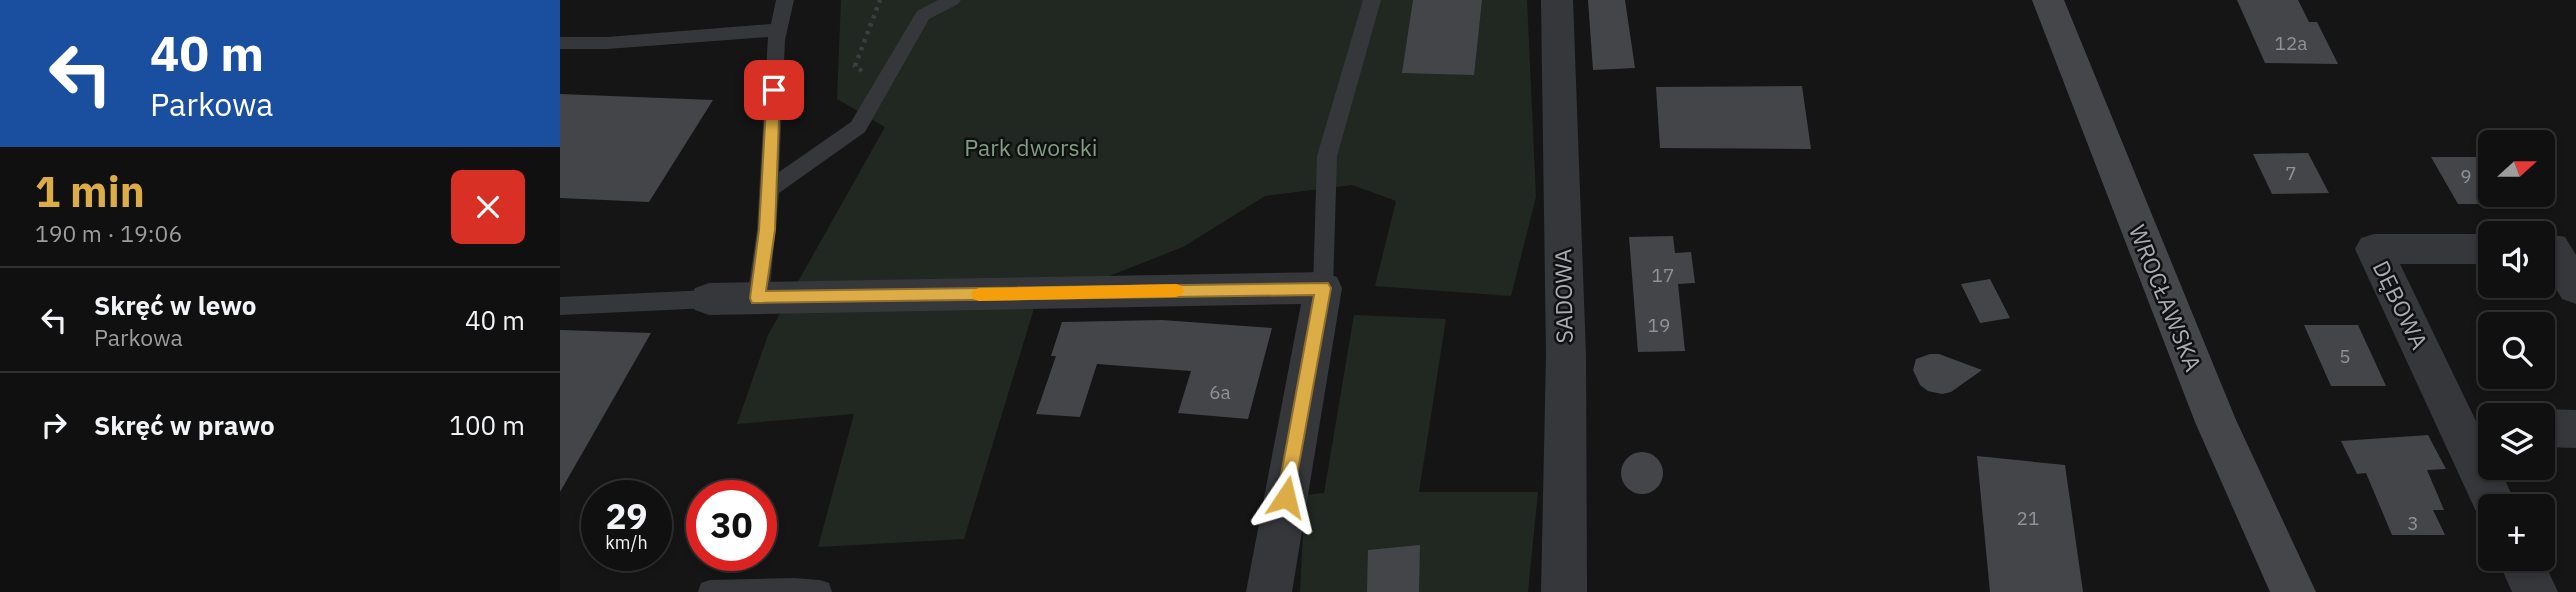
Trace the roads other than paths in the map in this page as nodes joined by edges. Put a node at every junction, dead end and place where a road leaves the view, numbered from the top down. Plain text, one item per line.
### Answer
1 (785, 0) edge
2 (952, 0) edge
3 (1372, 0) edge
4 (1557, 0) edge
5 (2048, 0) edge
6 (778, 30) junction
7 (560, 43) edge
8 (769, 189) junction
9 (2478, 249) edge
10 (2555, 253) edge
11 (1323, 288) junction
12 (2576, 288) edge
13 (758, 298) junction
14 (709, 299) joint
15 (560, 306) edge
16 (2475, 428) edge
17 (2555, 428) edge
18 (2576, 429) edge
19 (2493, 494) edge
20 (2525, 571) edge
21 (710, 592) edge
22 (820, 592) edge
23 (1269, 592) edge
24 (1564, 592) edge
25 (2293, 592) edge
26 (2535, 592) edge

1 - 6 lane
2 - 8 lane
3 - 11 lane
4 - 24 street, SADOWA
5 - 25 main road, WROCŁAWSKA
6 - 7 lane
6 - 8 lane
8 - 13 lane
9 - 16 street, DĘBOWA
10 - 12 street
11 - 13 street
11 - 23 street
13 - 14 street
14 - 15 lane
16 - 19 street, DĘBOWA
17 - 18 street
20 - 26 street
21 - 22 lane

